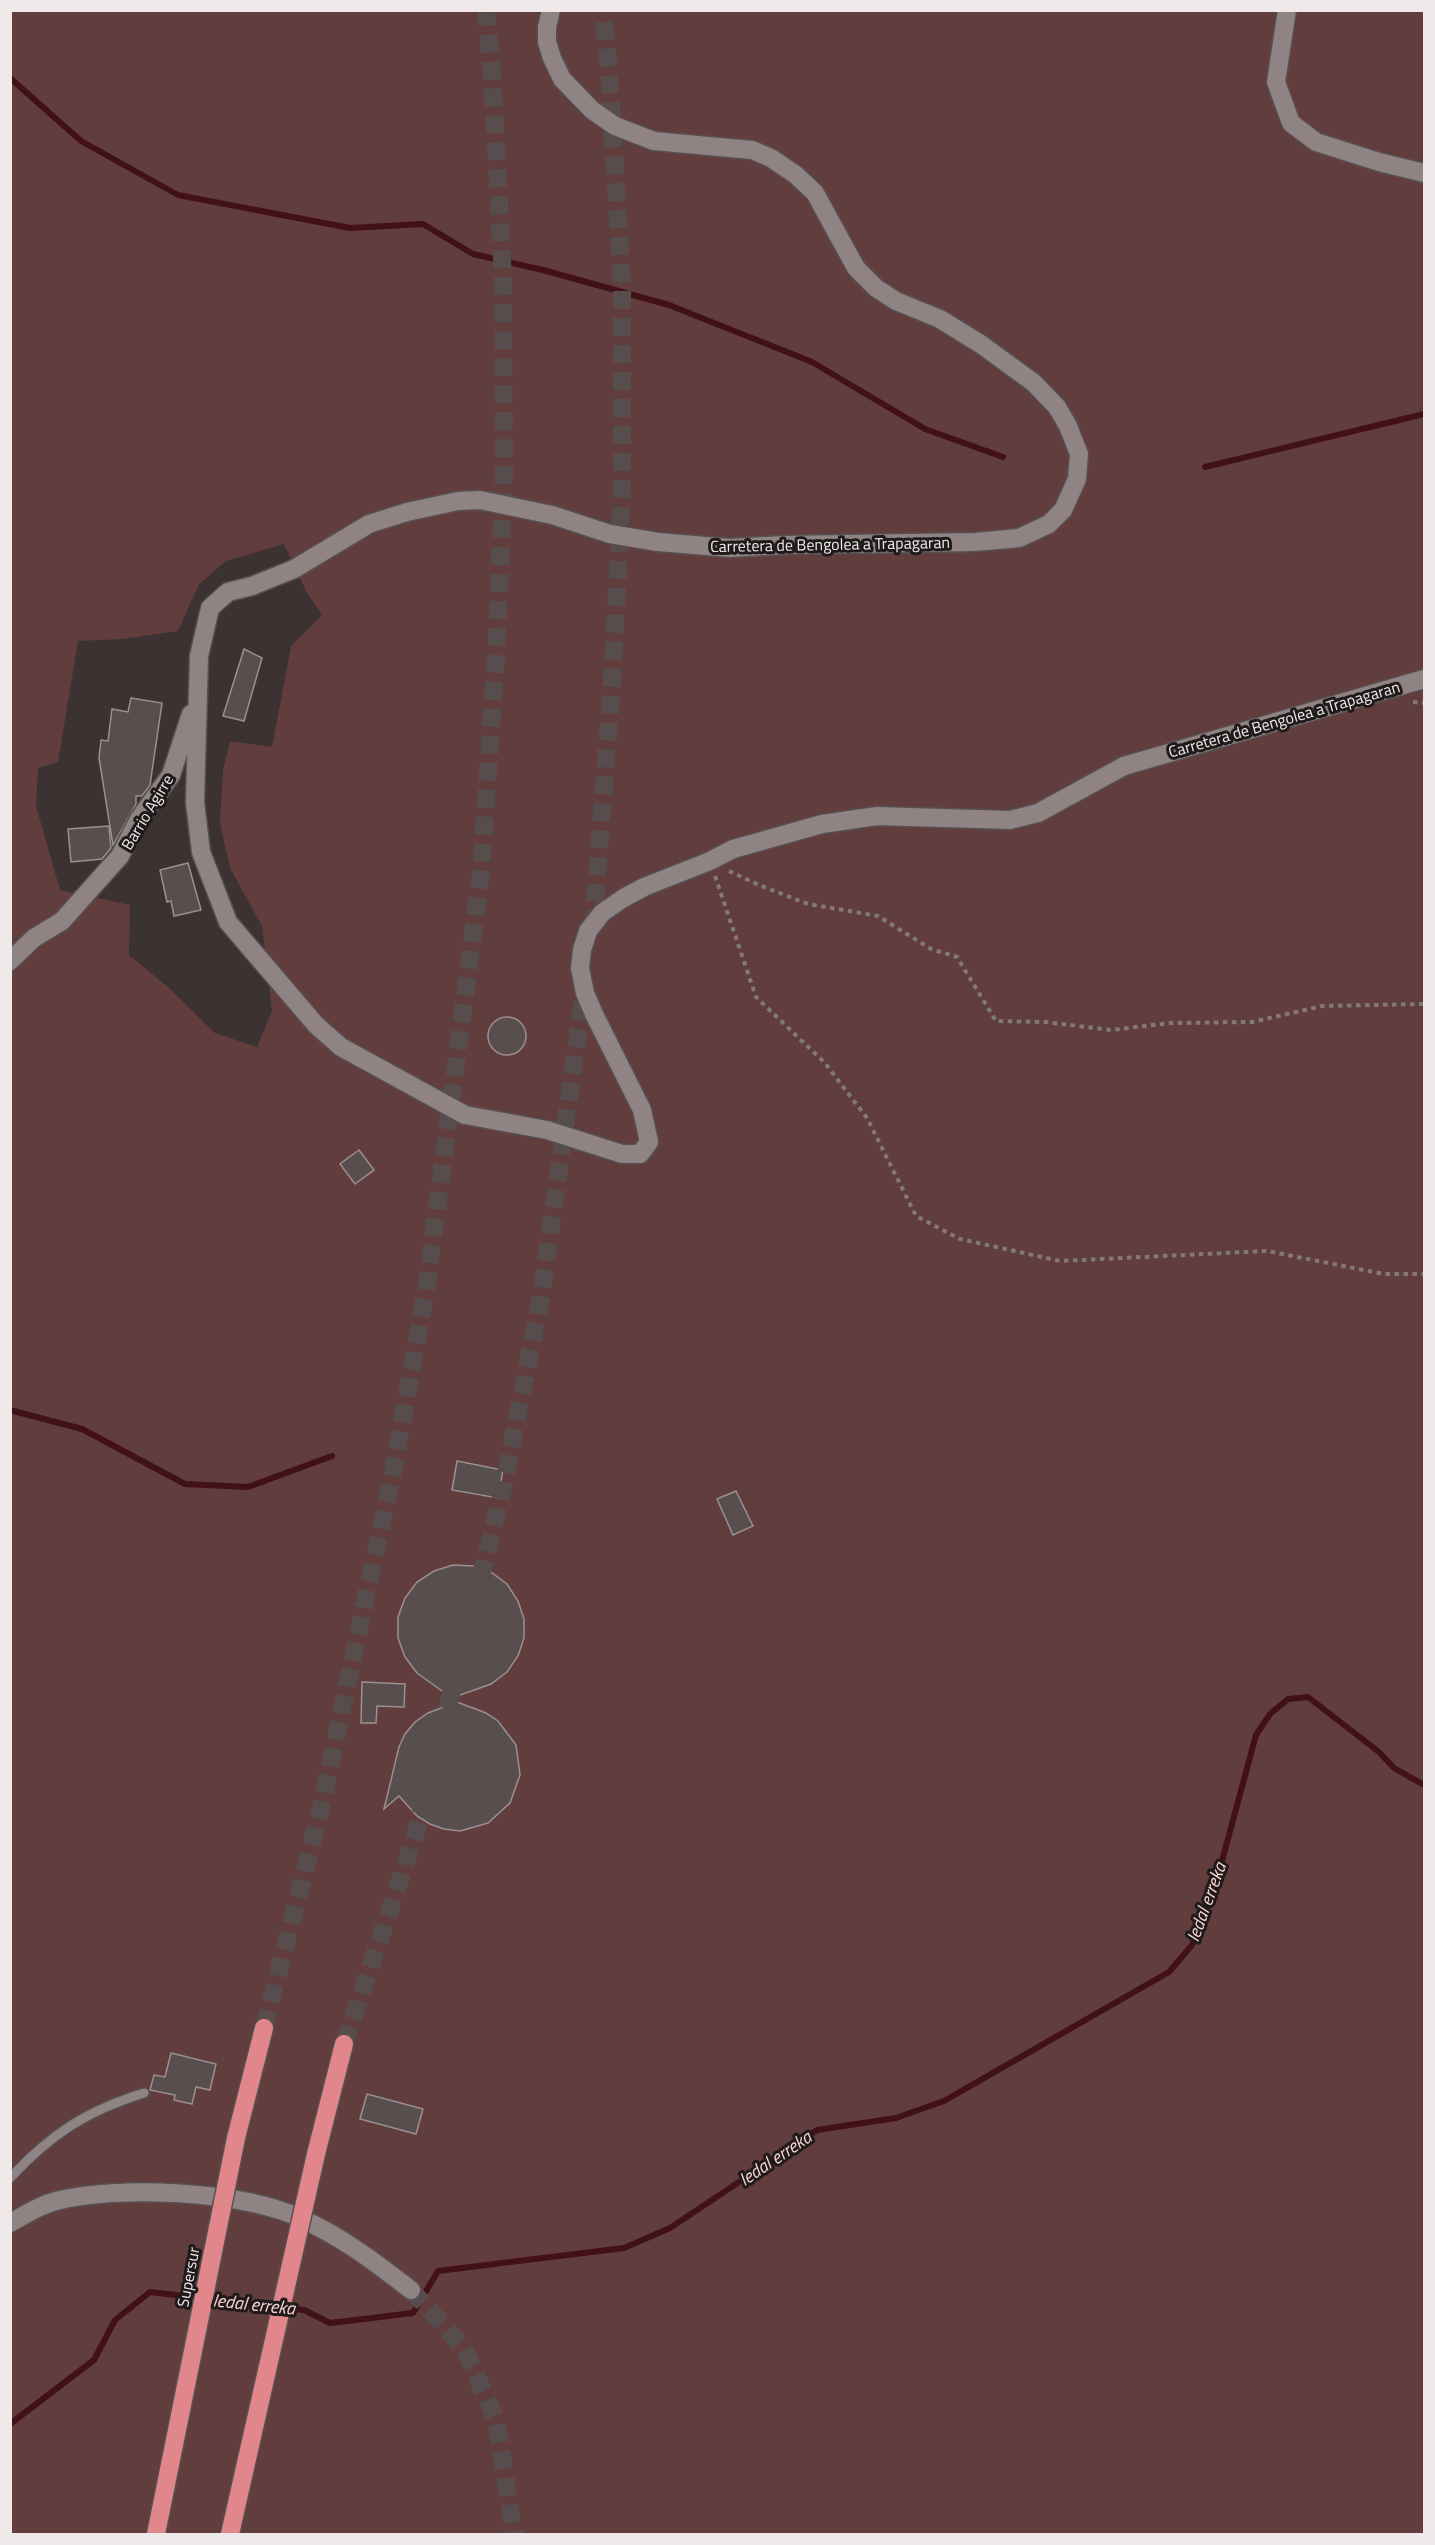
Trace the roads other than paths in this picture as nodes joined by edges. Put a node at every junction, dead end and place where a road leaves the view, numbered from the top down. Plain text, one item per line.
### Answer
1 (551, 10) edge
2 (1287, 10) edge
3 (1425, 173) edge
4 (1425, 679) edge
5 (198, 692) junction
6 (10, 961) edge
7 (264, 2028) tunnel mouth
8 (344, 2044) tunnel mouth
9 (144, 2093) dead end
10 (10, 2178) edge
11 (10, 2223) edge
12 (411, 2290) tunnel mouth
13 (156, 2535) edge
14 (230, 2535) edge

1 - 5 street, Carretera de Bengolea a Trapagaran
2 - 3 street
4 - 5 street, Carretera de Bengolea a Trapagaran
5 - 6 street, Barrio Agirre
7 - 13 highway, Supersur, bridge
8 - 14 highway, bridge
9 - 10 lane
11 - 12 street

